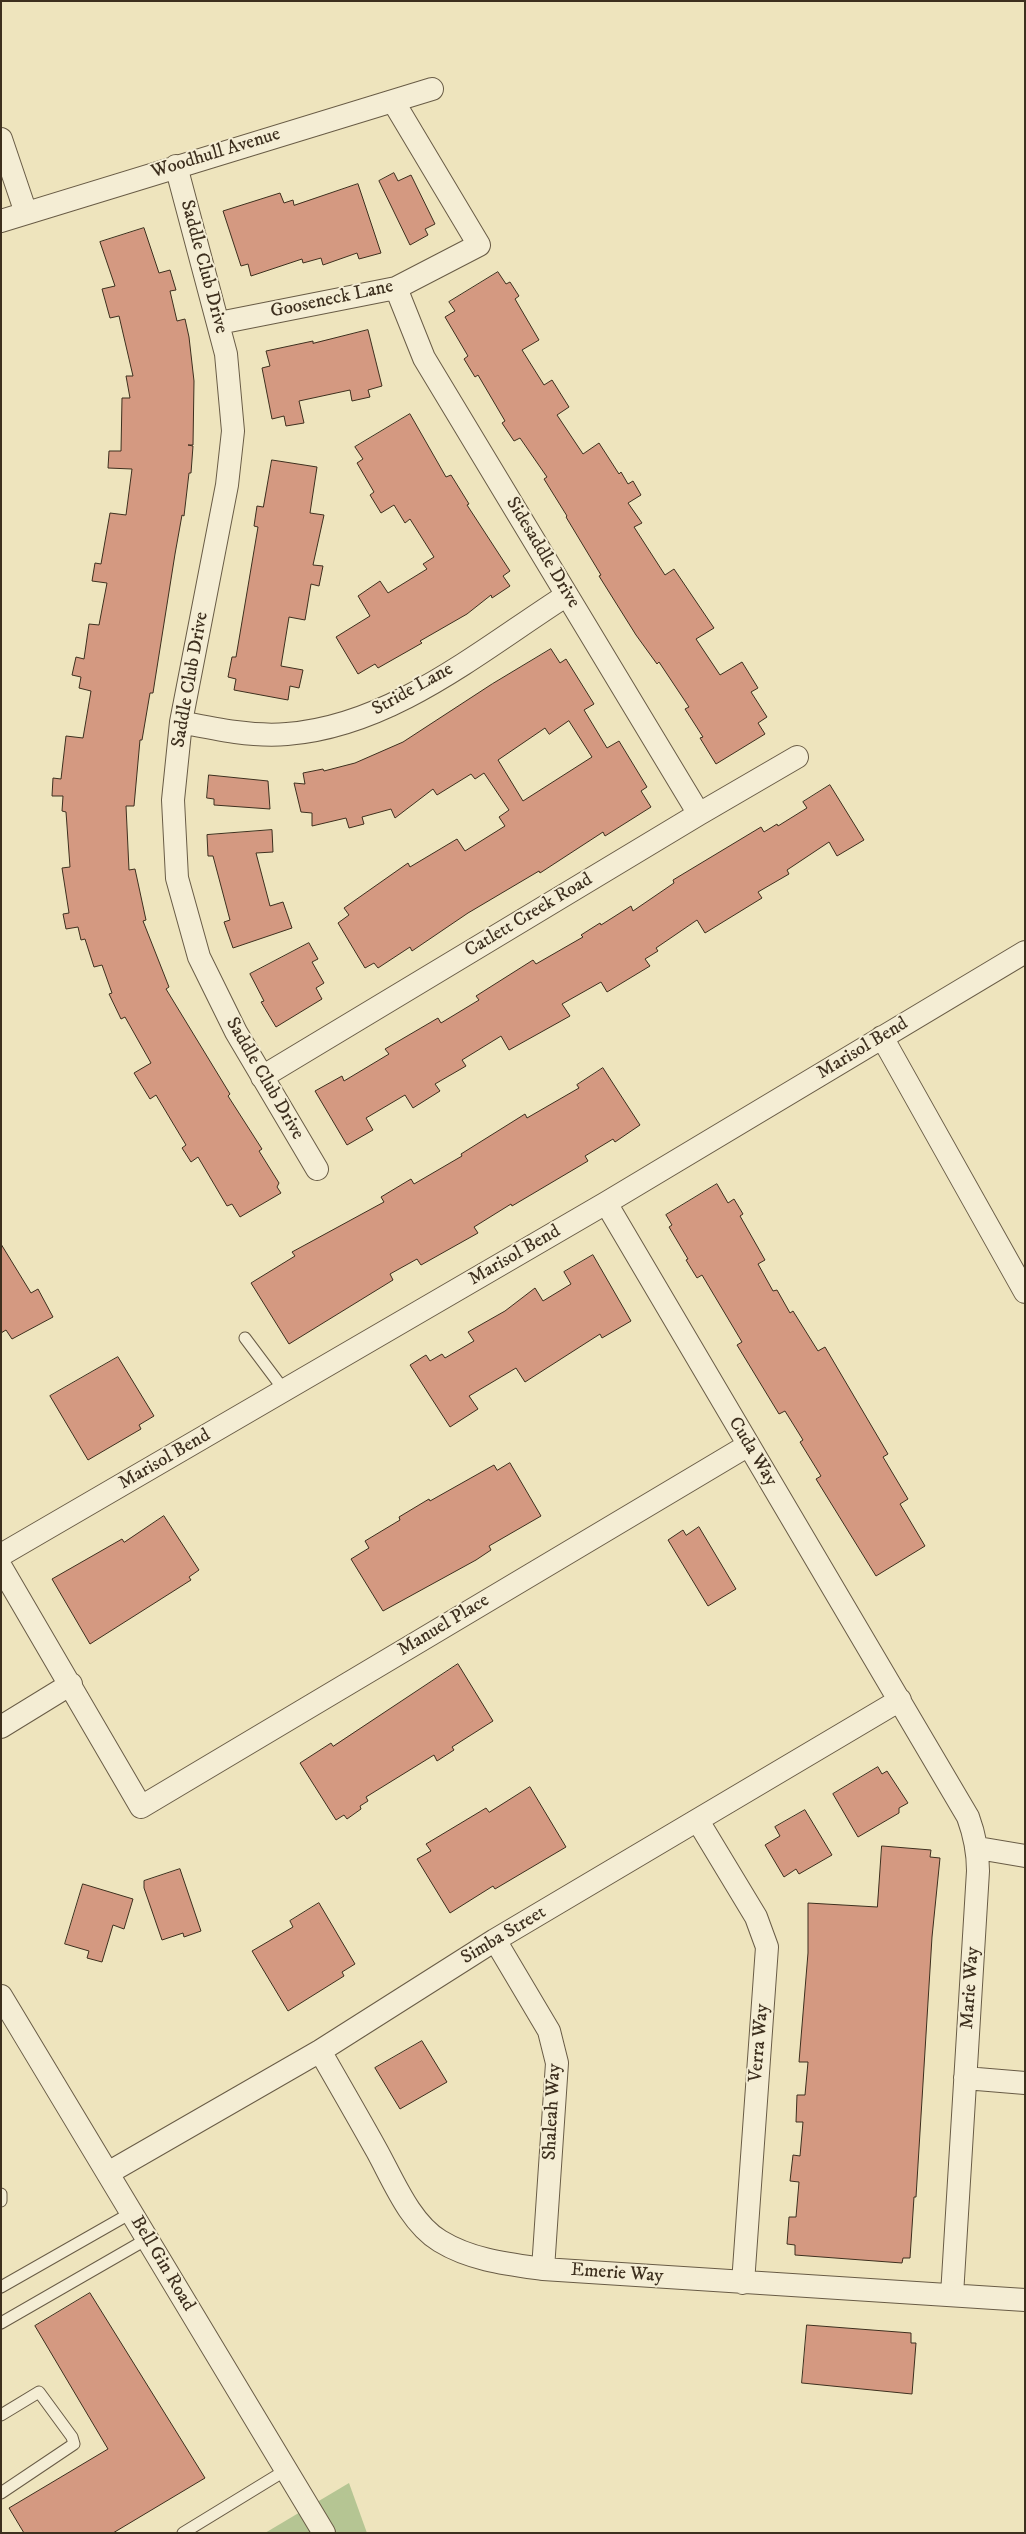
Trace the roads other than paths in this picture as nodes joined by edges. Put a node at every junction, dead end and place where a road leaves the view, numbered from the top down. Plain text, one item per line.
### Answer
1 (432, 89) dead end
2 (393, 101) junction
3 (1, 138) edge
4 (176, 166) junction
5 (26, 213) junction
6 (1, 221) edge
7 (396, 288) junction
8 (218, 323) junction
9 (567, 595) junction
10 (181, 722) junction
11 (797, 757) dead end
12 (699, 814) junction
13 (1025, 952) edge
14 (882, 1037) junction
15 (262, 1077) junction
16 (317, 1169) dead end
17 (606, 1203) junction
18 (1025, 1292) edge
19 (245, 1338) dead end
20 (284, 1390) junction
21 (747, 1446) junction
22 (1, 1555) edge
23 (1, 1567) edge
24 (72, 1684) junction
25 (900, 1700) junction
26 (1, 1727) edge
27 (698, 1821) junction
28 (978, 1848) junction
29 (1025, 1856) edge
30 (495, 1940) junction
31 (1, 1996) edge
32 (320, 2051) junction
33 (965, 2078) junction
34 (1025, 2083) edge
35 (108, 2173) junction
36 (1, 2194) edge
37 (1, 2201) edge
38 (131, 2213) junction
39 (147, 2239) junction
40 (542, 2269) junction
41 (743, 2283) junction
42 (1, 2287) edge
43 (952, 2295) junction
44 (1025, 2300) edge
45 (1, 2323) edge
46 (1, 2415) edge
47 (286, 2470) junction
48 (1, 2494) edge
49 (183, 2533) edge
50 (324, 2533) edge

1 - 2 street, Woodhull Avenue
2 - 4 street, Woodhull Avenue
2 - 7 street, Gooseneck Lane
3 - 5 street
4 - 5 street, Woodhull Avenue
4 - 8 street, Saddle Club Drive
5 - 6 street, Woodhull Avenue
7 - 8 street, Gooseneck Lane
7 - 9 street, Sidesaddle Drive
8 - 10 street, Saddle Club Drive
9 - 10 street, Stride Lane
9 - 12 street, Sidesaddle Drive
10 - 15 street, Saddle Club Drive
11 - 12 street, Catlett Creek Road
12 - 15 street, Catlett Creek Road
13 - 14 street, Marisol Bend
14 - 17 street, Marisol Bend
14 - 18 street
15 - 16 street, Saddle Club Drive
17 - 20 street, Marisol Bend
17 - 21 street, Cuda Way
19 - 20 lane
20 - 22 street, Marisol Bend
21 - 24 street, Manuel Place
21 - 25 street, Cuda Way
23 - 24 street
24 - 26 street
25 - 27 street, Simba Street
25 - 28 street, Marie Way
27 - 30 street, Simba Street
27 - 41 street, Verra Way
28 - 29 street
28 - 33 street, Marie Way
30 - 32 street, Simba Street
30 - 40 street, Shaleah Way
31 - 35 street, Bell Gin Road
32 - 35 street, Simba Street
32 - 40 street, Emerie Way
33 - 34 street
33 - 43 street, Marie Way
35 - 38 street, Bell Gin Road
36 - 37 lane
38 - 39 street, Bell Gin Road
38 - 42 lane
39 - 45 lane
39 - 47 street, Bell Gin Road
40 - 41 street, Emerie Way
41 - 43 street, Emerie Way
43 - 44 street, Emerie Way
46 - 48 lane
47 - 49 lane
47 - 50 street, Bell Gin Road

